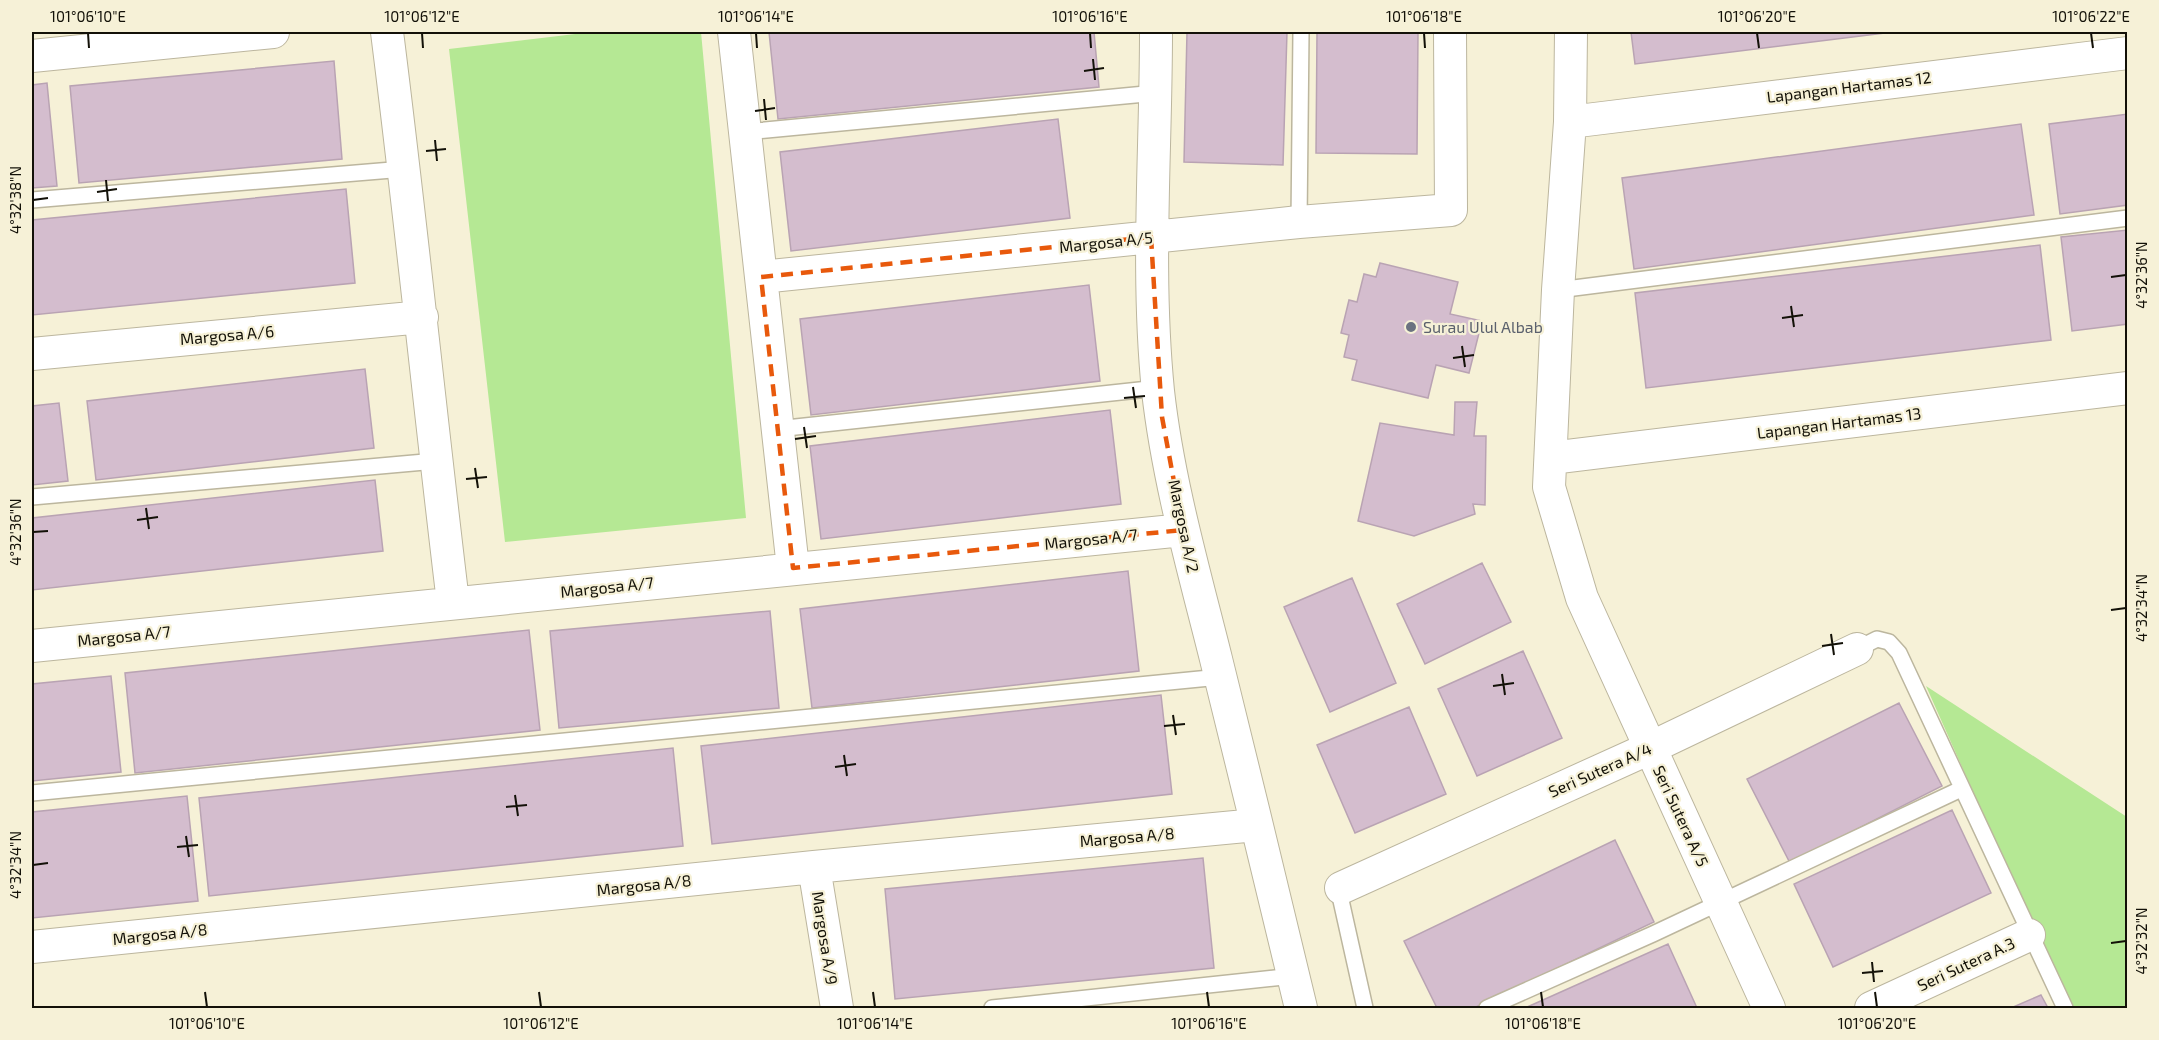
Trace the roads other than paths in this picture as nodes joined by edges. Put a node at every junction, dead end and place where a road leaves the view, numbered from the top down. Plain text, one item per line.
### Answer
1 (273, 32) edge
2 (387, 32) edge
3 (734, 32) edge
4 (1156, 32) edge
5 (1301, 32) edge
6 (1450, 32) edge
7 (1571, 32) edge
8 (2127, 53) edge
9 (32, 56) edge
10 (1156, 93) junction
11 (1570, 122) junction
12 (745, 132) junction
13 (404, 169) junction
14 (32, 200) edge
15 (2127, 218) edge
16 (1299, 222) junction
17 (1151, 237) junction
18 (761, 277) junction
19 (1558, 290) junction
20 (422, 316) junction
21 (32, 354) edge
22 (1158, 388) junction
23 (2127, 388) edge
24 (777, 429) junction
25 (436, 461) junction
26 (1550, 472) junction
27 (32, 497) edge
28 (1183, 530) junction
29 (792, 568) junction
30 (453, 602) junction
31 (32, 646) edge
32 (1857, 650) joint
33 (1220, 677) junction
34 (1650, 748) junction
35 (1961, 789) junction
36 (32, 793) edge
37 (1256, 825) junction
38 (814, 867) junction
39 (1341, 888) joint
40 (1720, 902) junction
41 (2029, 935) junction
42 (32, 947) edge
43 (1293, 976) junction
44 (837, 1008) edge
45 (992, 1008) edge
46 (1300, 1008) edge
47 (1365, 1008) edge
48 (1486, 1008) edge
49 (1769, 1008) edge
50 (1871, 1008) edge
51 (2065, 1008) edge

1 - 9 street
2 - 13 street
3 - 12 street
4 - 10 street, Margosa A/2
5 - 16 lane
6 - 16 street, Margosa A/5
7 - 11 street, Seri Sutera A/5
8 - 11 street, Lapangan Hartamas 12
10 - 12 lane
10 - 17 street, Margosa A/2
11 - 19 street, Seri Sutera A/5
12 - 18 street
13 - 14 lane
13 - 20 street
15 - 19 lane
16 - 17 street, Margosa A/5
17 - 18 street, Margosa A/5
17 - 22 street, Margosa A/2
18 - 24 street
19 - 26 street, Seri Sutera A/5
20 - 21 street, Margosa A/6
20 - 25 street
22 - 24 lane
22 - 28 street, Margosa A/2
23 - 26 street, Lapangan Hartamas 13
24 - 29 street
25 - 27 lane
25 - 30 street
26 - 34 street, Seri Sutera A/5
28 - 29 street, Margosa A/7
28 - 33 street, Margosa A/2
29 - 30 street, Margosa A/7
30 - 31 street, Margosa A/7
32 - 34 street, Seri Sutera A/4
32 - 35 lane
33 - 36 lane
33 - 37 street, Margosa A/2
34 - 39 street, Seri Sutera A/4
34 - 40 street, Seri Sutera A/5
35 - 40 lane
35 - 41 lane
37 - 38 street, Margosa A/8
37 - 43 street, Margosa A/2
38 - 42 street, Margosa A/8
38 - 44 street, Margosa A/9
39 - 47 lane
40 - 48 lane
40 - 49 street, Seri Sutera A/5
41 - 50 street, Seri Sutera A.3
41 - 51 lane
43 - 45 lane
43 - 46 street, Margosa A/2

